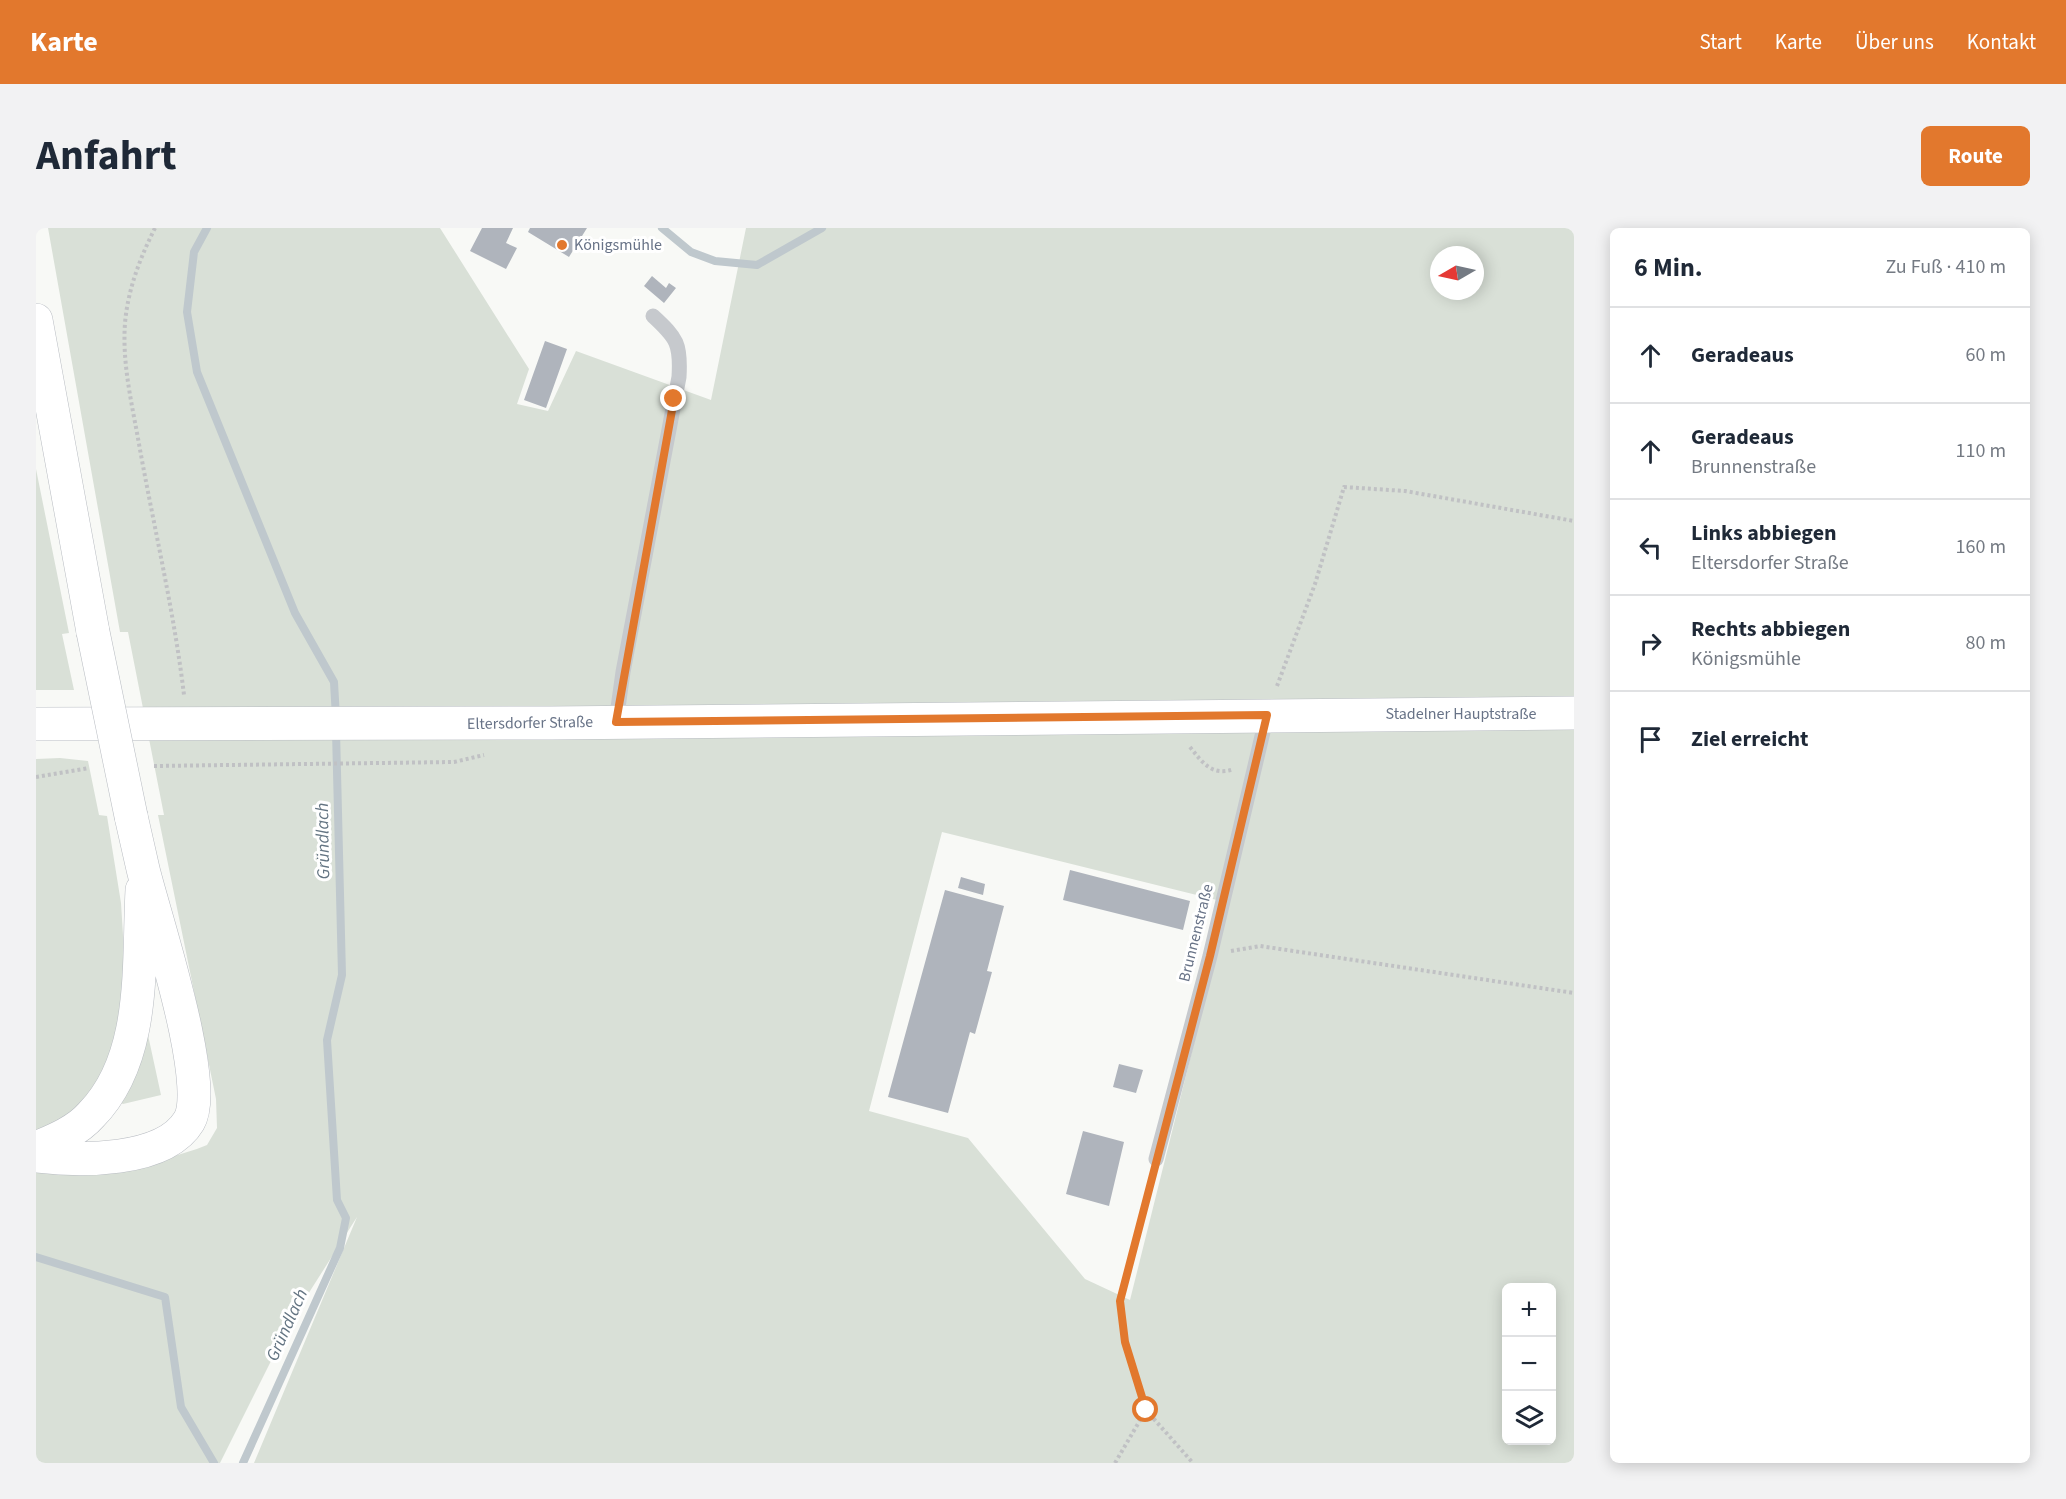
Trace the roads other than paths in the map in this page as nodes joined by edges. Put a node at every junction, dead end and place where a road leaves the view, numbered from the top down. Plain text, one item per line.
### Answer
1 (653, 316) dead end
2 (37, 333) edge
3 (1574, 713) edge
4 (1348, 714) joint
5 (1267, 715) junction
6 (616, 722) junction
7 (36, 724) edge
8 (143, 871) junction
9 (36, 1148) edge
10 (36, 1156) edge
11 (1156, 1159) road end

1 - 6 lane
2 - 8 main road, bridge
3 - 4 main road, Stadelner Hauptstraße
4 - 5 main road, Eltersdorfer Straße
5 - 6 main road, Eltersdorfer Straße
5 - 11 lane, Brunnenstraße
6 - 7 main road, Eltersdorfer Straße
8 - 9 main road
8 - 10 main road

